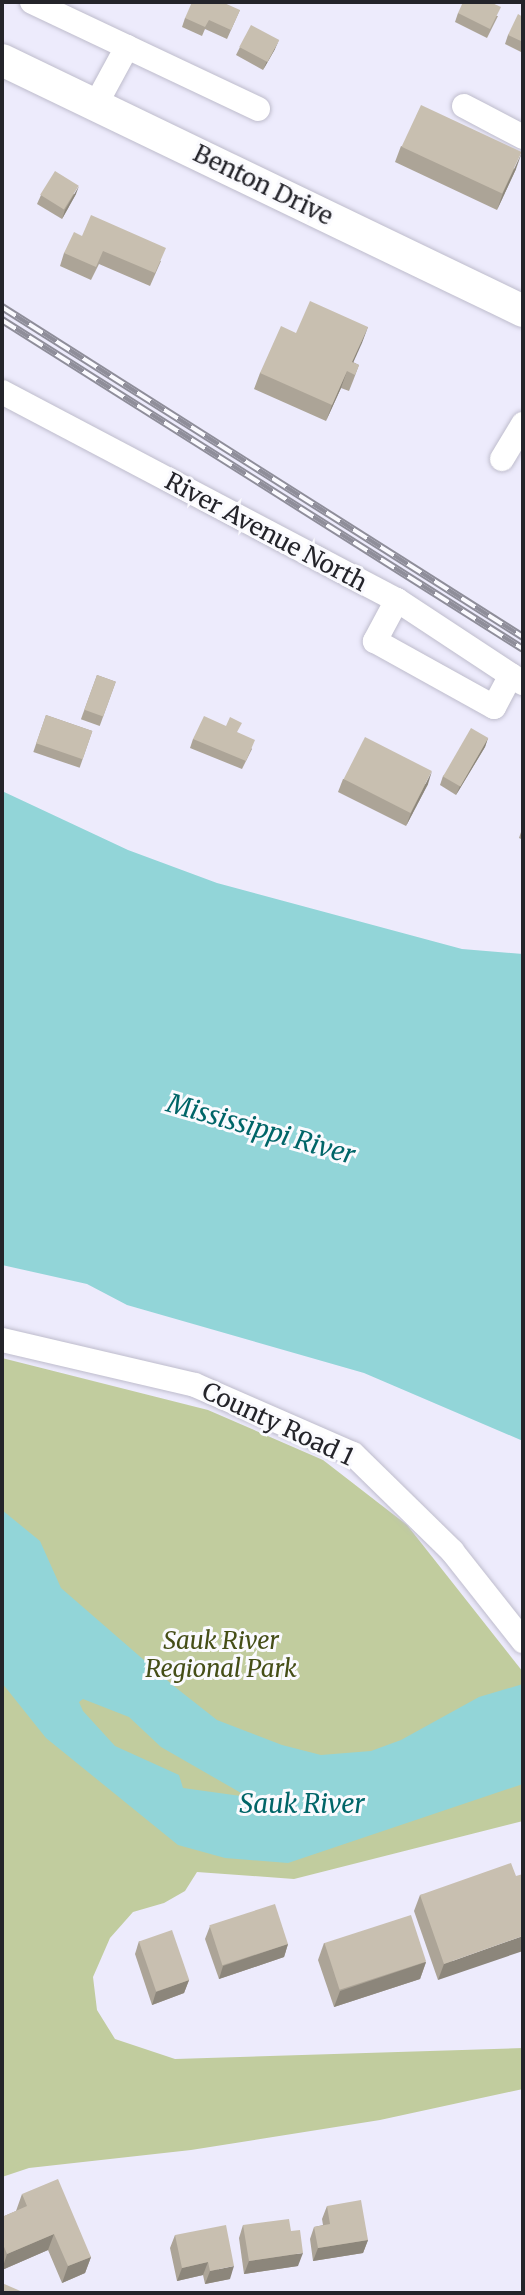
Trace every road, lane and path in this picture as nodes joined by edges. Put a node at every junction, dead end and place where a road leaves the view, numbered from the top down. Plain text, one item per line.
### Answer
1 (32, 2) edge
2 (127, 47) junction
3 (2, 60) edge
4 (96, 104) junction
5 (464, 106) dead end
6 (258, 110) dead end
7 (523, 137) edge
8 (523, 311) edge
9 (2, 392) edge
10 (523, 424) edge
11 (502, 459) dead end
12 (397, 600) junction
13 (517, 679) edge
14 (2, 1340) edge
15 (523, 1641) edge

1 - 2 street
2 - 4 street
2 - 6 street
3 - 4 main road, Benton Drive
4 - 8 main road, Benton Drive
5 - 7 street
9 - 12 street, River Avenue North
10 - 11 street
12 - 13 street, River Avenue North
12 - 13 street
14 - 15 street, County Road 1

